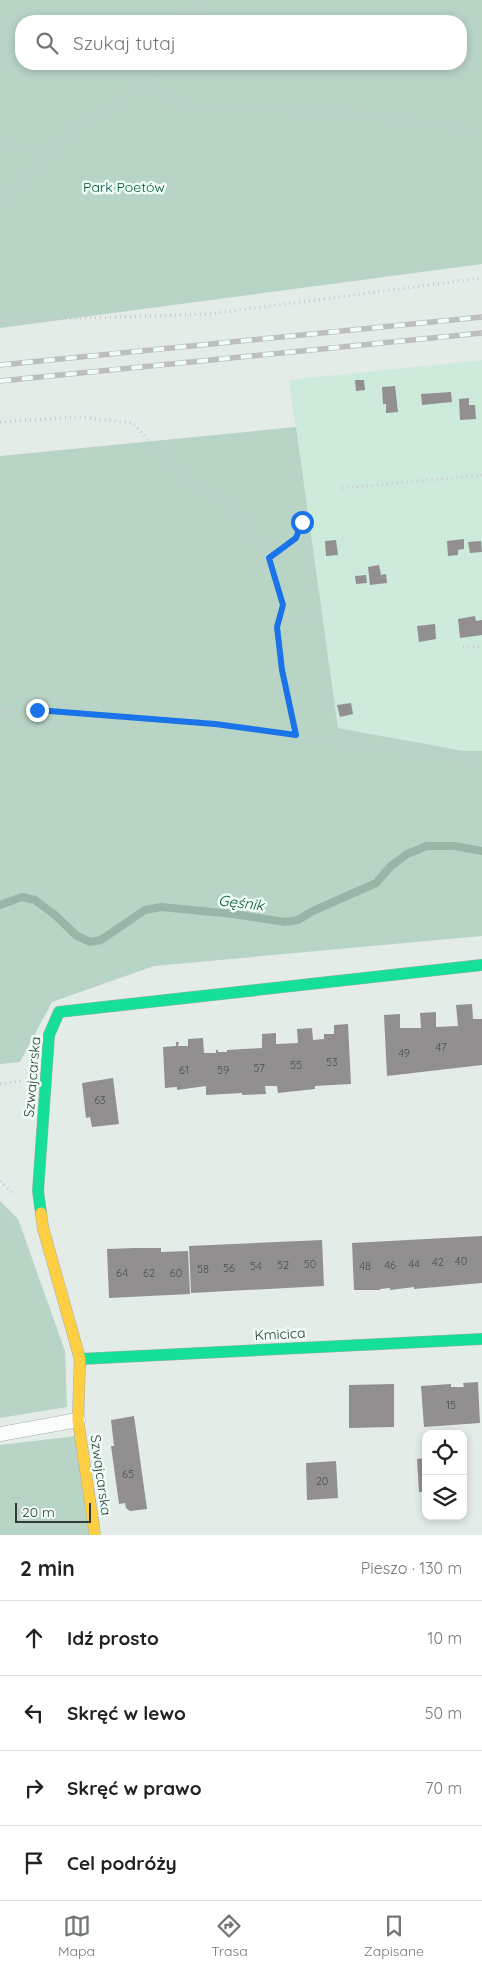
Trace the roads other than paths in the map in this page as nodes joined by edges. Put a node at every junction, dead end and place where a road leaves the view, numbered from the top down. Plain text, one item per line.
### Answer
1 (482, 965) edge
2 (482, 1339) edge
3 (80, 1358) junction
4 (78, 1420) junction
5 (0, 1434) edge
6 (95, 1535) edge

1 - 3 street, Szwajcarska
2 - 3 street, Kmicica
3 - 4 street, Szwajcarska
4 - 5 lane
4 - 6 street, Szwajcarska

